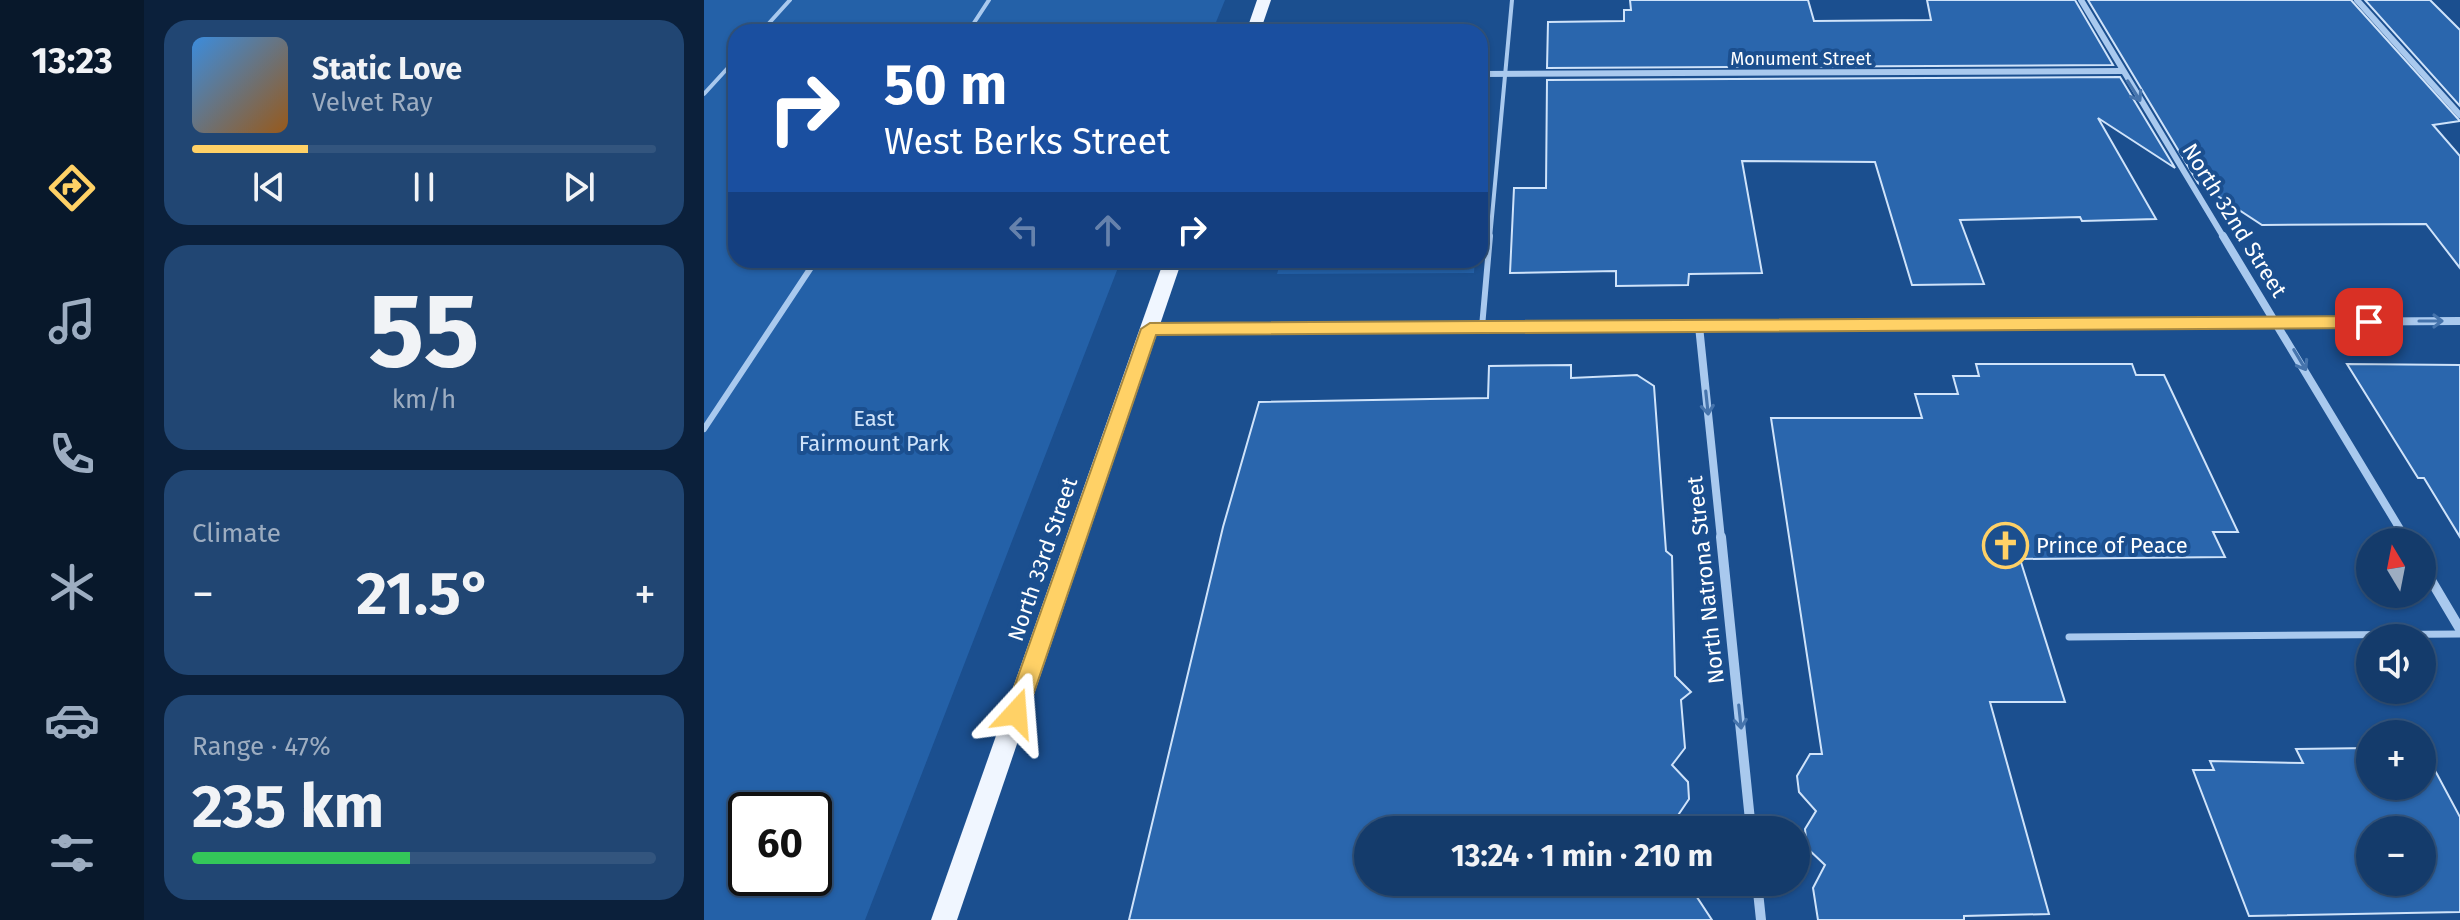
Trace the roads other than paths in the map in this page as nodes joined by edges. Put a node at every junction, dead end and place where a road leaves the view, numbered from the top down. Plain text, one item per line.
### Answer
1 (790, 0) edge
2 (989, 0) edge
3 (1264, 0) edge
4 (1512, 0) edge
5 (2081, 0) edge
6 (2357, 0) edge
7 (768, 24) edge
8 (973, 24) edge
9 (1256, 24) edge
10 (728, 68) edge
11 (2122, 71) junction
12 (1488, 74) edge
13 (1506, 74) junction
14 (704, 94) edge
15 (2460, 115) edge
16 (1488, 264) edge
17 (811, 268) edge
18 (1170, 268) edge
19 (1488, 268) edge
20 (2460, 321) edge
21 (2277, 322) junction
22 (1699, 326) junction
23 (1482, 327) junction
24 (1150, 329) junction
25 (704, 429) edge
26 (2400, 528) edge
27 (2436, 590) edge
28 (2460, 632) edge
29 (2069, 637) dead end
30 (1750, 816) edge
31 (1758, 896) edge
32 (944, 920) edge
33 (1761, 920) edge

1 - 7 lane
2 - 8 lane
3 - 9 main road
4 - 13 lane
5 - 11 street, North 32nd Street
6 - 15 street
10 - 14 lane
11 - 13 street, Monument Street
11 -> 21 street, North 32nd Street
12 - 13 street, Monument Street
13 - 16 lane
17 - 25 lane
18 - 24 main road, North 33rd Street
19 - 23 lane
21 -> 20 street
21 - 22 street
21 -> 26 street, North 32nd Street
22 - 23 street
22 -> 30 street, North Natrona Street
23 - 24 street
24 - 32 main road, North 33rd Street
27 - 28 street
28 - 29 lane
31 - 33 street

